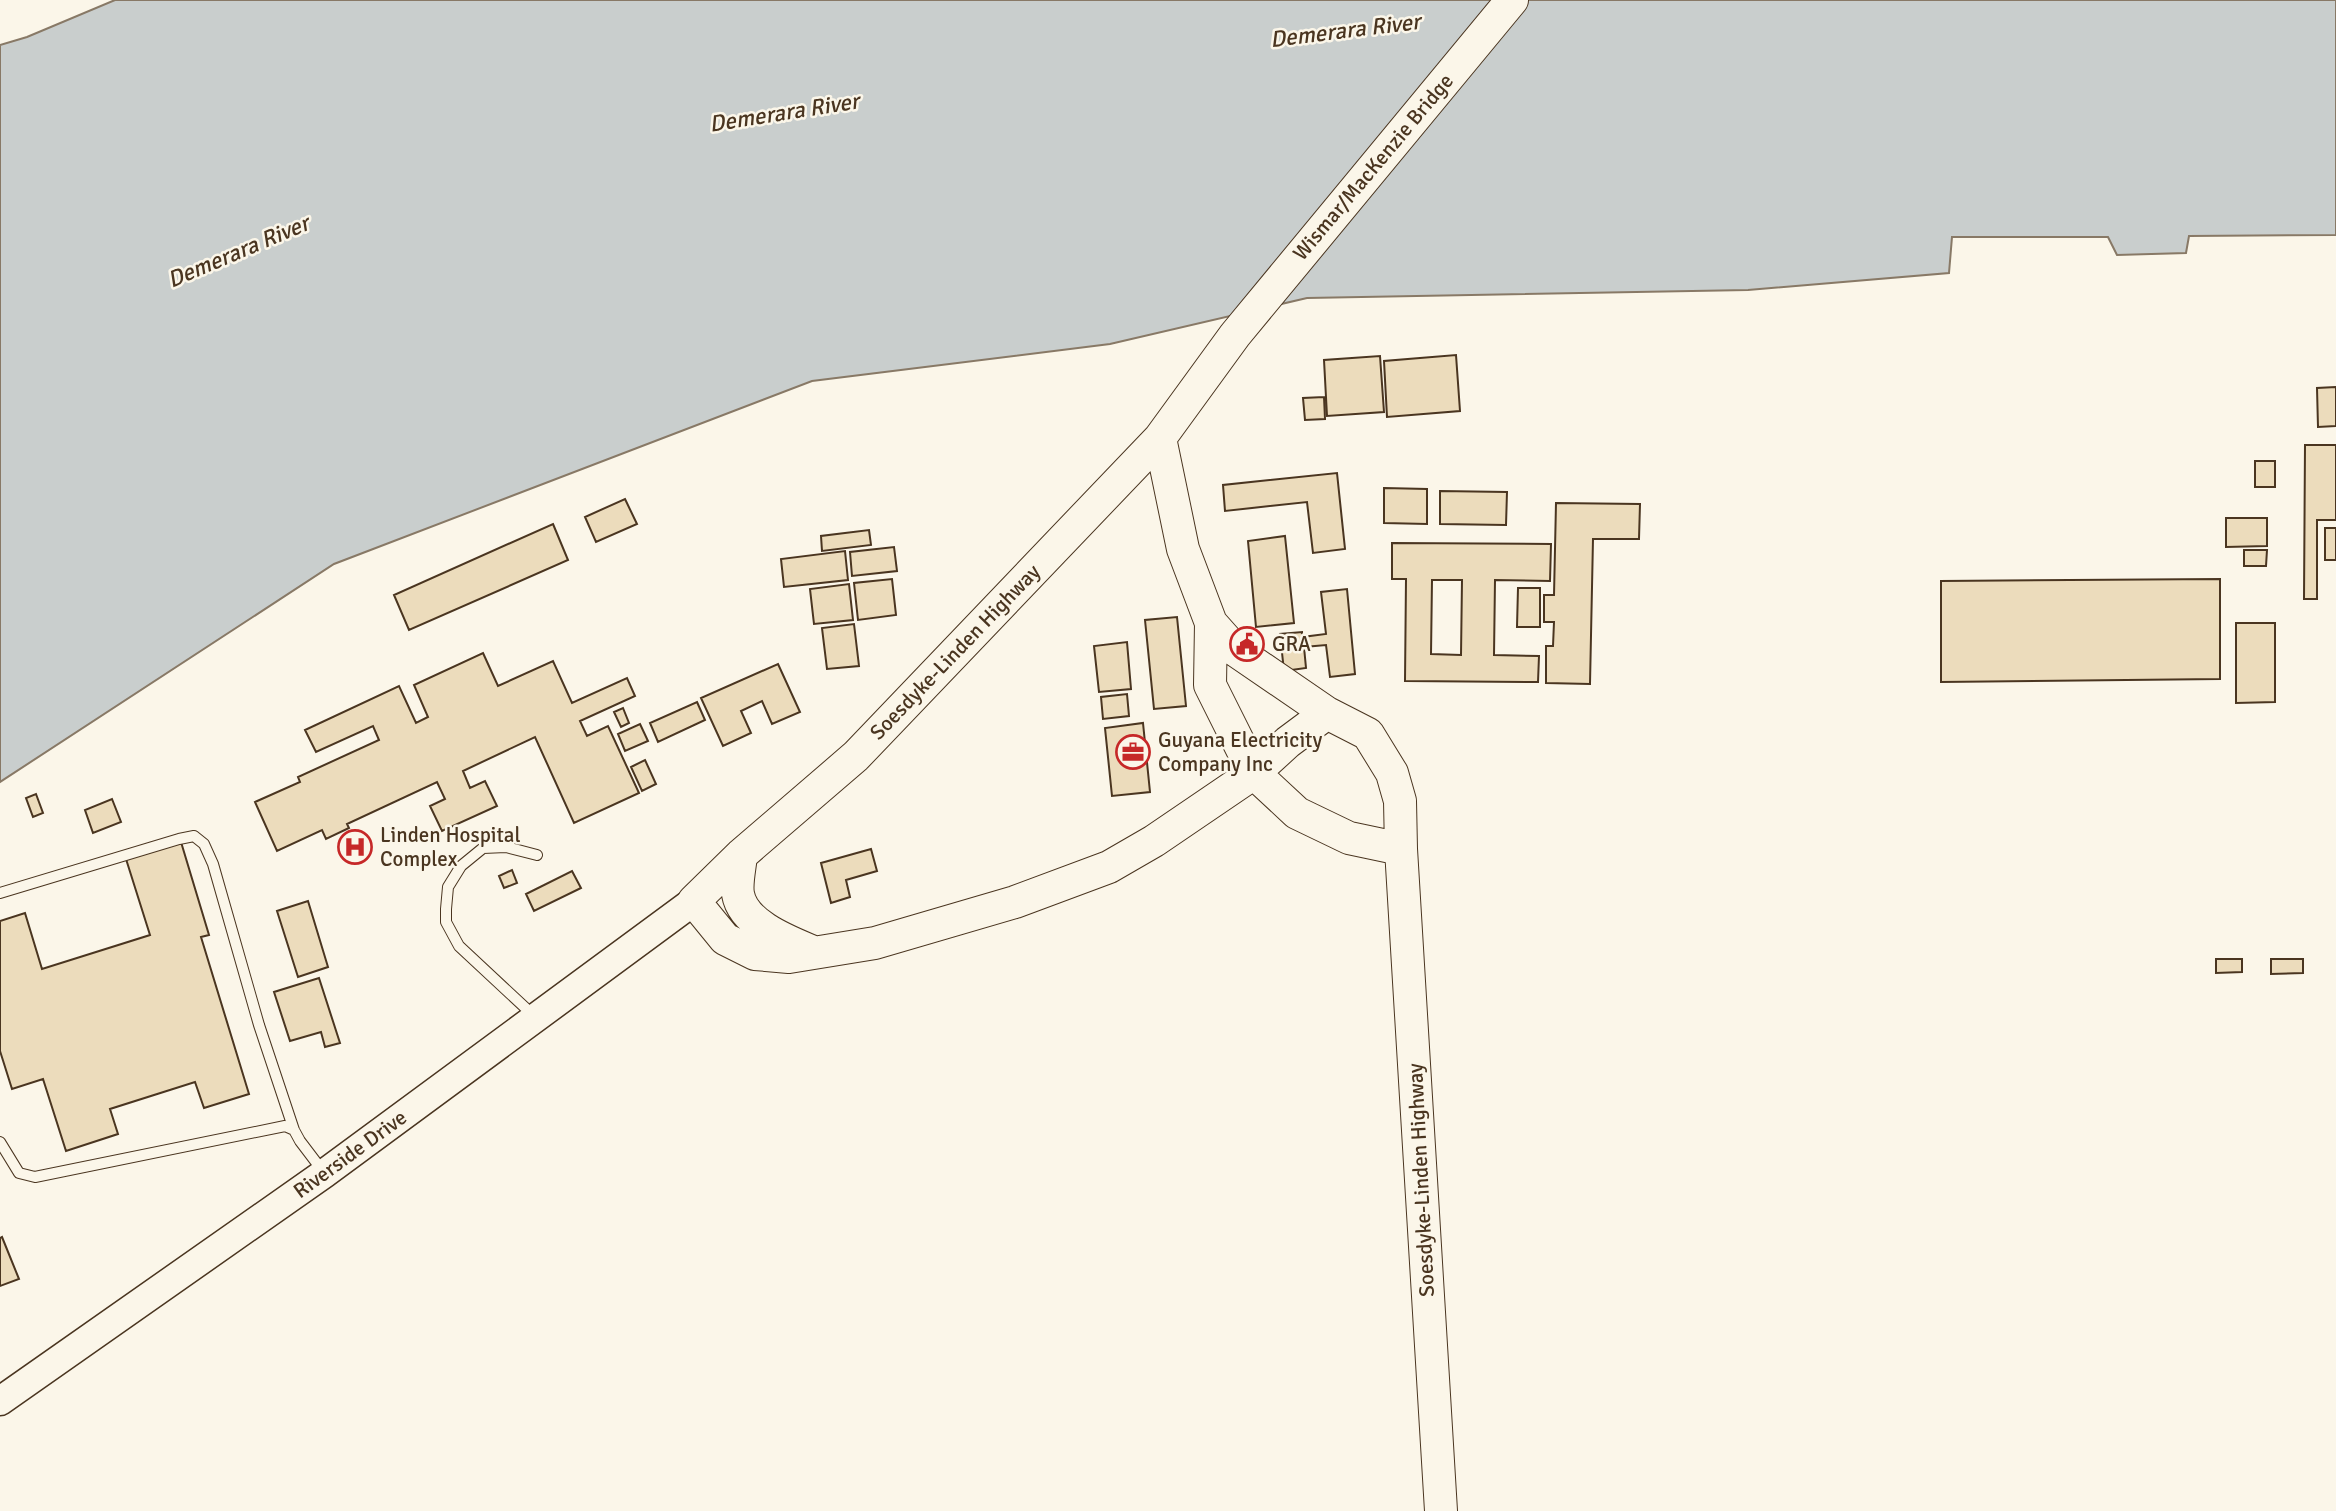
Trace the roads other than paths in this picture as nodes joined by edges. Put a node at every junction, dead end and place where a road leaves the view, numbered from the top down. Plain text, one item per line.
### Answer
1 (1512, 0) edge
2 (1235, 335) joint
3 (1160, 438) junction
4 (1211, 623) junction
5 (1327, 713) junction
6 (1254, 773) junction
7 (1401, 849) junction
8 (537, 855) dead end
9 (741, 855) junction
10 (0, 893) edge
11 (694, 901) junction
12 (815, 953) junction
13 (536, 1017) junction
14 (294, 1130) junction
15 (0, 1142) edge
16 (325, 1173) junction
17 (0, 1401) edge
18 (1441, 1511) edge

1 - 2 main road, Wismar/MacKenzie Bridge
2 - 3 main road, Soesdyke-Linden Highway
3 - 4 main road, Soesdyke-Linden Highway
3 - 9 main road, Soesdyke-Linden Highway
4 - 5 main road, Soesdyke-Linden Highway
4 - 6 main road, Soesdyke-Linden Highway
5 - 6 main road
5 - 7 main road, Soesdyke-Linden Highway
6 - 7 main road, Soesdyke-Linden Highway
6 - 12 main road
7 - 18 main road, Soesdyke-Linden Highway
8 - 13 lane
9 - 11 main road, Soesdyke-Linden Highway
9 - 12 main road
10 - 14 lane
11 - 12 main road
11 - 13 street, Riverside Drive
13 - 16 street, Riverside Drive
14 - 15 lane
14 - 16 lane
16 - 17 street, Riverside Drive

